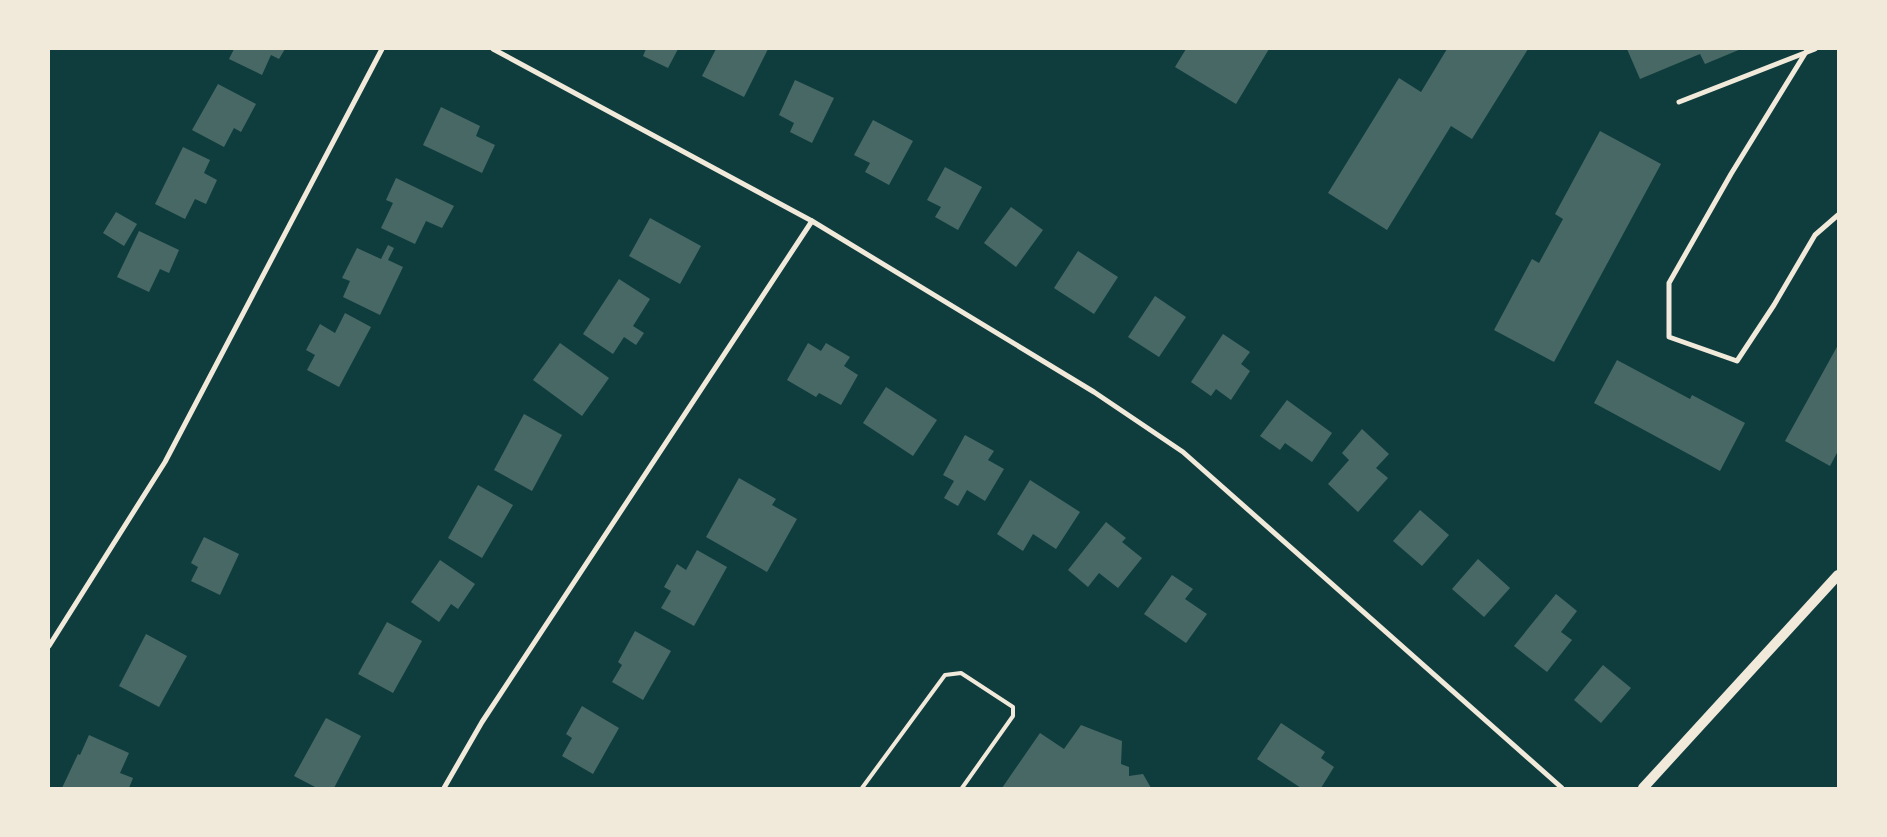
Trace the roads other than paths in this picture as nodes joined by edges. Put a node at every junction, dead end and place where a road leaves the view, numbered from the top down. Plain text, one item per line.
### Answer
1 (382, 49) edge
2 (493, 49) edge
3 (1815, 49) edge
4 (1806, 52) junction
5 (1679, 102) dead end
6 (1838, 215) edge
7 (812, 221) junction
8 (1838, 575) edge
9 (49, 646) edge
10 (444, 788) edge
11 (862, 788) edge
12 (962, 788) edge
13 (1562, 788) edge
14 (1643, 788) edge

1 - 9 street
2 - 7 street
3 - 4 street
4 - 5 street
4 - 6 street
7 - 10 street
7 - 13 street
8 - 14 main road
11 - 12 lane

